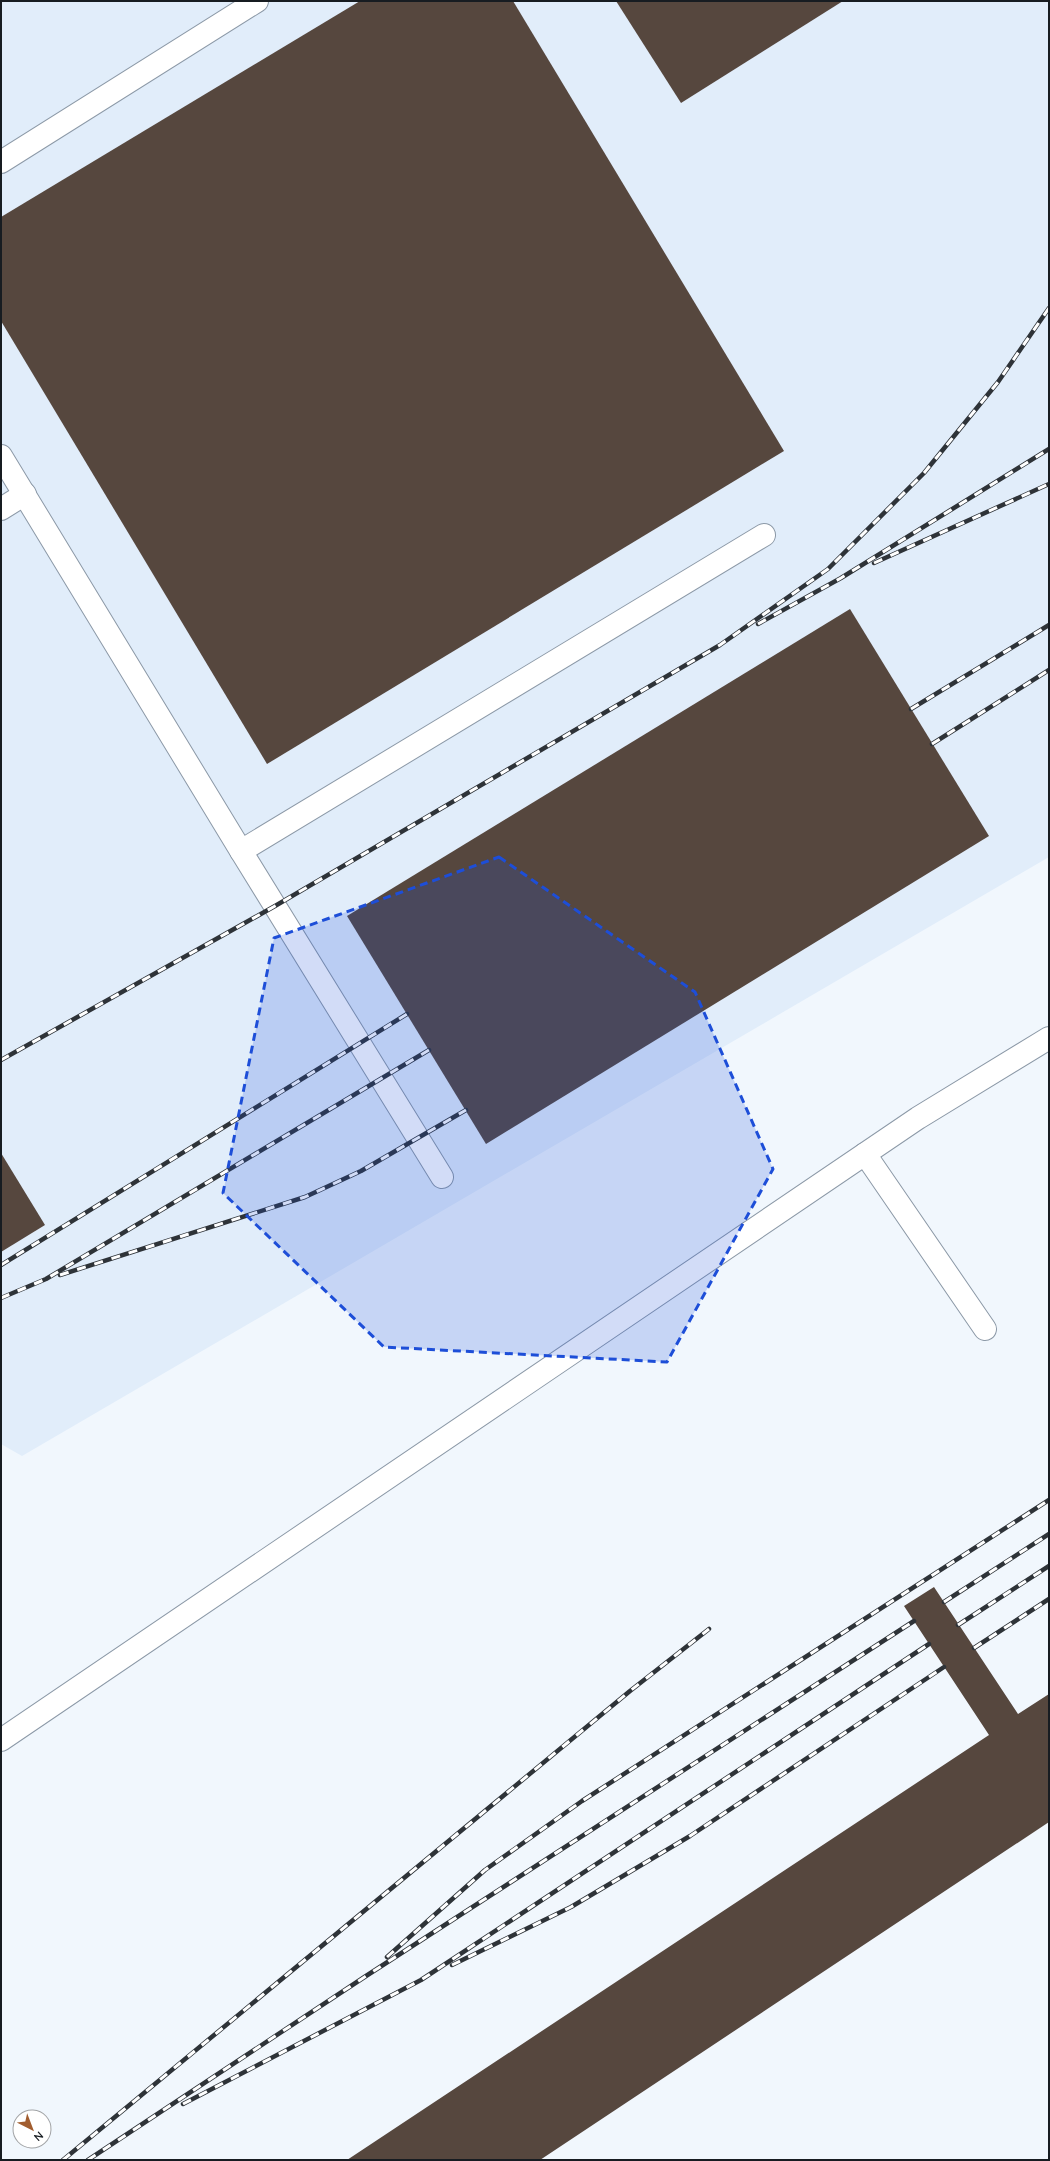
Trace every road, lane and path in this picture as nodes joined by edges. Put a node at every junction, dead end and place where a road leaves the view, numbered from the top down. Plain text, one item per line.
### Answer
1 (257, 1) edge
2 (1, 162) edge
3 (1, 456) edge
4 (25, 494) junction
5 (1, 509) edge
6 (764, 535) dead end
7 (241, 851) junction
8 (1049, 1038) edge
9 (865, 1154) junction
10 (442, 1177) dead end
11 (986, 1329) dead end
12 (1, 1740) edge

1 - 2 street
3 - 4 street
4 - 5 street
4 - 7 street
6 - 7 street
7 - 10 street
8 - 9 street
9 - 11 street
9 - 12 street

